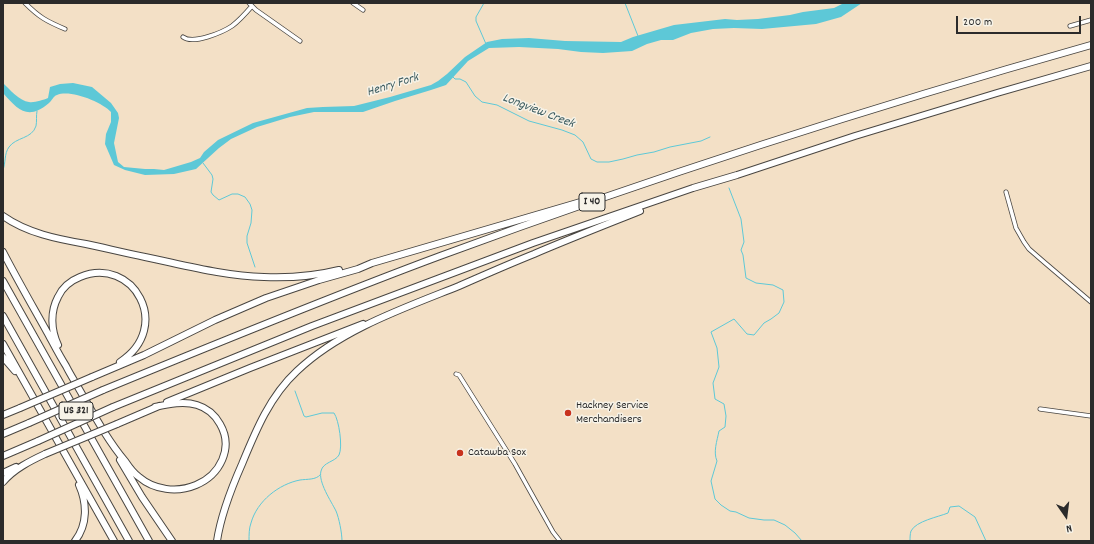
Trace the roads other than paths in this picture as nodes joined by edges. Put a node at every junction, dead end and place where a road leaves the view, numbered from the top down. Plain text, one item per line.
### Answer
1 (25, 3) edge
2 (353, 3) edge
3 (251, 4) edge
4 (363, 10) dead end
5 (1091, 20) edge
6 (1070, 26) dead end
7 (65, 29) dead end
8 (183, 37) dead end
9 (300, 41) dead end
10 (1091, 45) edge
11 (1091, 66) edge
12 (738, 175) junction
13 (1006, 192) dead end
14 (598, 200) junction
15 (3, 216) edge
16 (3, 252) edge
17 (372, 263) junction
18 (3, 281) edge
19 (1091, 302) edge
20 (393, 313) junction
21 (3, 316) edge
22 (3, 344) edge
23 (3, 356) edge
24 (110, 370) junction
25 (456, 374) dead end
26 (72, 375) junction
27 (26, 386) junction
28 (155, 407) junction
29 (1040, 409) dead end
30 (3, 415) edge
31 (1091, 416) edge
32 (3, 434) edge
33 (110, 441) junction
34 (3, 456) edge
35 (32, 460) junction
36 (69, 463) junction
37 (3, 473) edge
38 (3, 482) edge
39 (75, 541) edge
40 (114, 541) edge
41 (129, 541) edge
42 (149, 541) edge
43 (172, 541) edge
44 (217, 541) edge
45 (560, 541) edge

1 - 7 street
2 - 4 street
3 - 8 street
3 - 9 street
5 - 6 street
10 - 14 highway, I 40
11 - 12 highway, I 40
12 - 20 highway
12 - 34 highway, I 40, bridge
13 - 19 street
14 - 17 highway
14 - 32 highway, I 40, bridge
15 - 17 highway
16 - 26 highway
17 - 24 highway
18 - 42 highway, US 321
20 - 28 highway
20 - 44 highway
21 - 41 highway, US 321
22 - 27 highway
23 - 27 highway
24 - 26 highway
24 - 30 highway, bridge
25 - 45 street
26 - 33 highway
27 - 36 highway
28 - 33 highway
28 - 35 highway, bridge
29 - 31 street
33 - 43 highway
35 - 37 highway
35 - 38 highway
36 - 39 highway
36 - 40 highway

